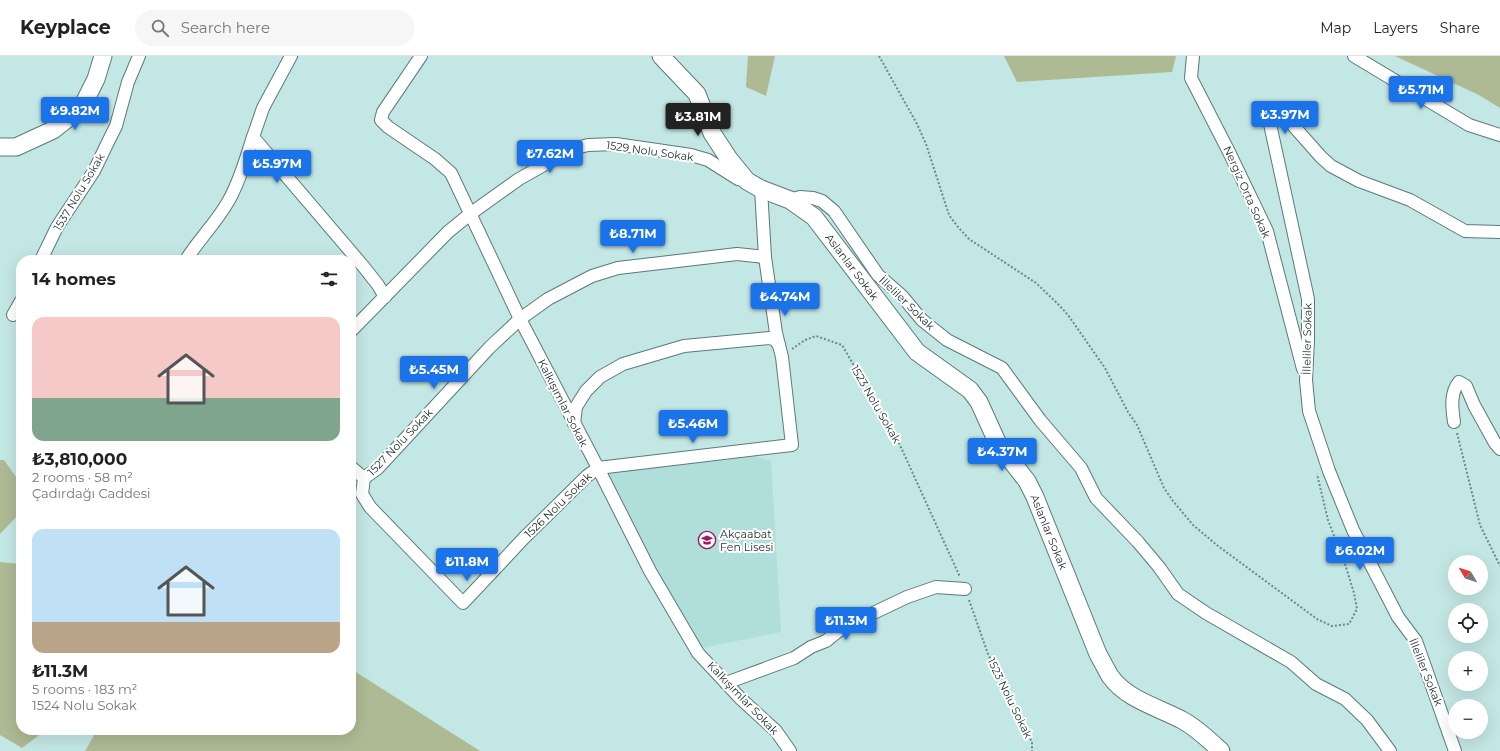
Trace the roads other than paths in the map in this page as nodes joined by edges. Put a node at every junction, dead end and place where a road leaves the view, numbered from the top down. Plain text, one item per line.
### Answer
1 (103, 56) edge
2 (139, 56) edge
3 (291, 56) edge
4 (421, 56) edge
5 (661, 56) edge
6 (1193, 56) edge
7 (1354, 56) edge
8 (1500, 135) edge
9 (253, 137) junction
10 (0, 147) edge
11 (747, 180) junction
12 (761, 190) junction
13 (790, 200) junction
14 (470, 214) junction
15 (1500, 232) edge
16 (43, 255) edge
17 (189, 255) edge
18 (354, 255) edge
19 (356, 258) edge
20 (765, 258) junction
21 (385, 297) junction
22 (16, 310) edge
23 (13, 316) dead end
24 (520, 319) junction
25 (356, 326) edge
26 (779, 345) junction
27 (1306, 380) junction
28 (1454, 422) road end
29 (574, 424) junction
30 (1498, 442) edge
31 (598, 468) junction
32 (356, 471) edge
33 (364, 478) junction
34 (965, 589) road end
35 (726, 683) junction
36 (790, 751) edge
37 (1221, 751) edge
38 (1390, 751) edge
39 (1455, 751) edge

1 - 10 street
2 - 16 street, 1537 Nolu Sokak
3 - 9 street
4 - 14 street, Kalkışımlar Sokak
5 - 11 street, Aslanlar Sokak
6 - 27 street, Nergiz Orta Sokak
7 - 8 street
9 - 17 street
9 - 18 street
11 - 12 street, Aslanlar Sokak
11 - 14 street, 1529 Nolu Sokak
12 - 13 street, Aslanlar Sokak
12 - 20 street
13 - 37 street, Aslanlar Sokak
13 - 38 street, İlleliler Sokak
14 - 21 street, 1529 Nolu Sokak
14 - 24 street, Kalkışımlar Sokak
15 - 27 street, İlleliler Sokak
19 - 21 street
20 - 24 street, 1527 Nolu Sokak
20 - 26 street
21 - 25 street
22 - 23 street
24 - 29 street, Kalkışımlar Sokak
24 - 33 street, 1527 Nolu Sokak
26 - 29 street
26 - 31 street
27 - 39 street, İlleliler Sokak
28 - 30 street
29 - 31 street, Kalkışımlar Sokak
31 - 33 street, 1526 Nolu Sokak
31 - 35 street, Kalkışımlar Sokak
32 - 33 street
34 - 35 street
35 - 36 street, Kalkışımlar Sokak

